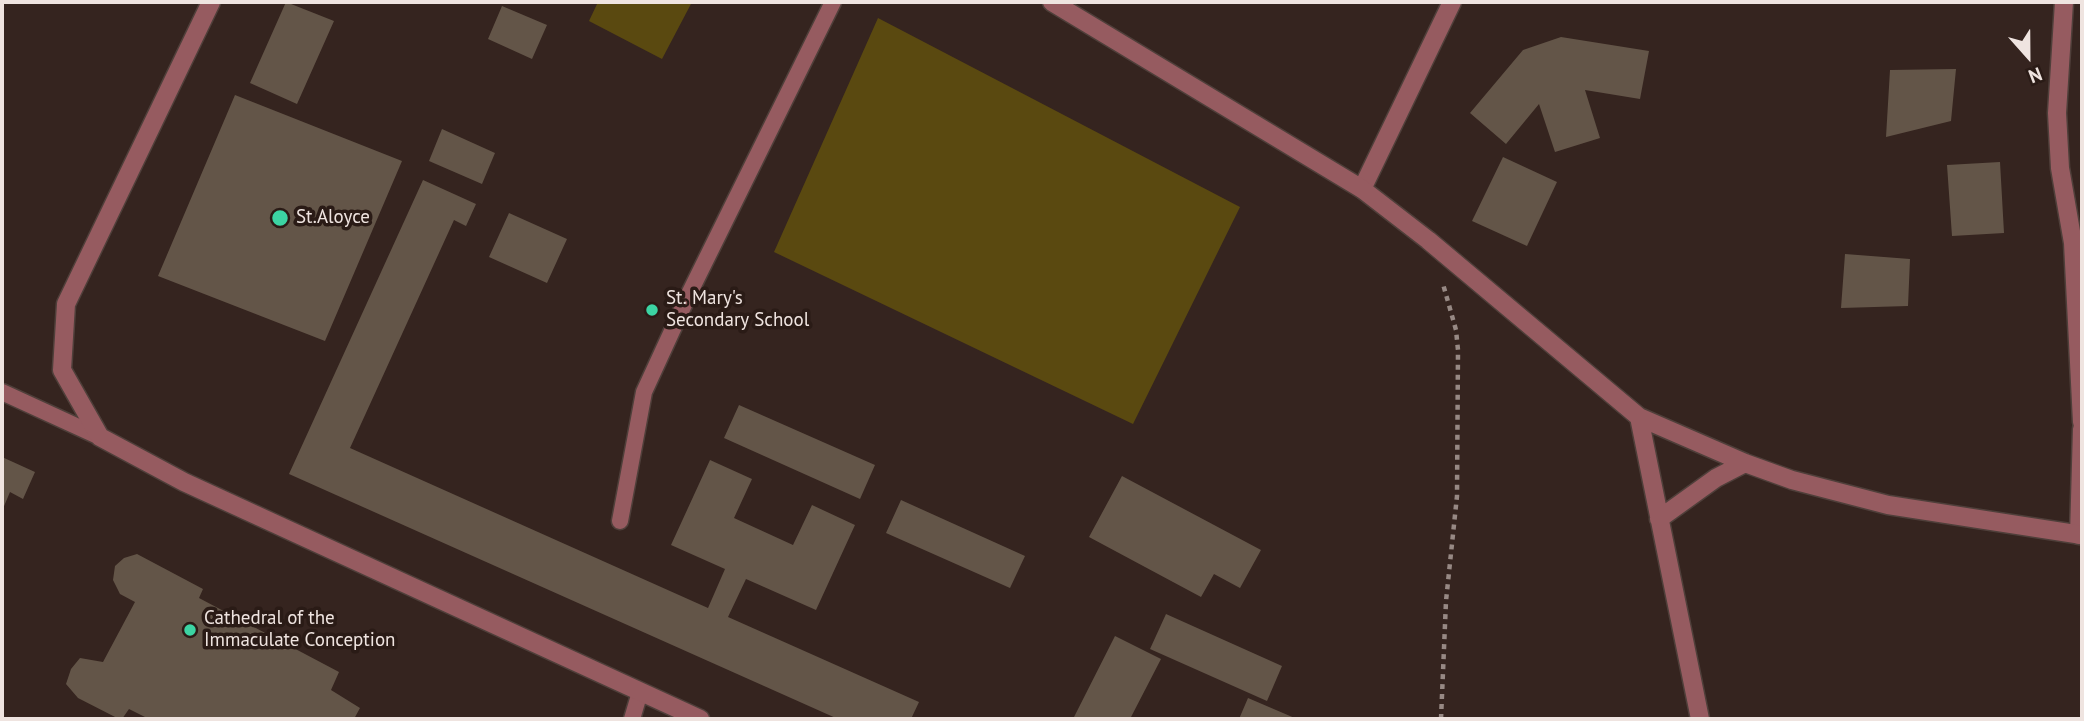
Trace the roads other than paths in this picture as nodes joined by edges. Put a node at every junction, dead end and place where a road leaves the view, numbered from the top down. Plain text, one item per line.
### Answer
1 (211, 2) edge
2 (833, 2) edge
3 (1052, 2) edge
4 (1452, 2) edge
5 (2064, 2) edge
6 (1362, 189) junction
7 (2, 392) edge
8 (1639, 416) junction
9 (2082, 422) edge
10 (2082, 429) edge
11 (100, 437) junction
12 (1745, 463) junction
13 (1659, 519) junction
14 (620, 521) dead end
15 (2081, 535) edge
16 (640, 692) junction
17 (632, 719) edge
18 (700, 719) edge
19 (1699, 719) edge

1 - 11 street
2 - 14 lane
3 - 6 street
4 - 6 street
5 - 9 street
6 - 8 street
7 - 11 lane
8 - 12 street
8 - 13 street
10 - 15 street
11 - 16 street
12 - 13 street
12 - 15 street
13 - 19 street
16 - 17 lane
16 - 18 street

